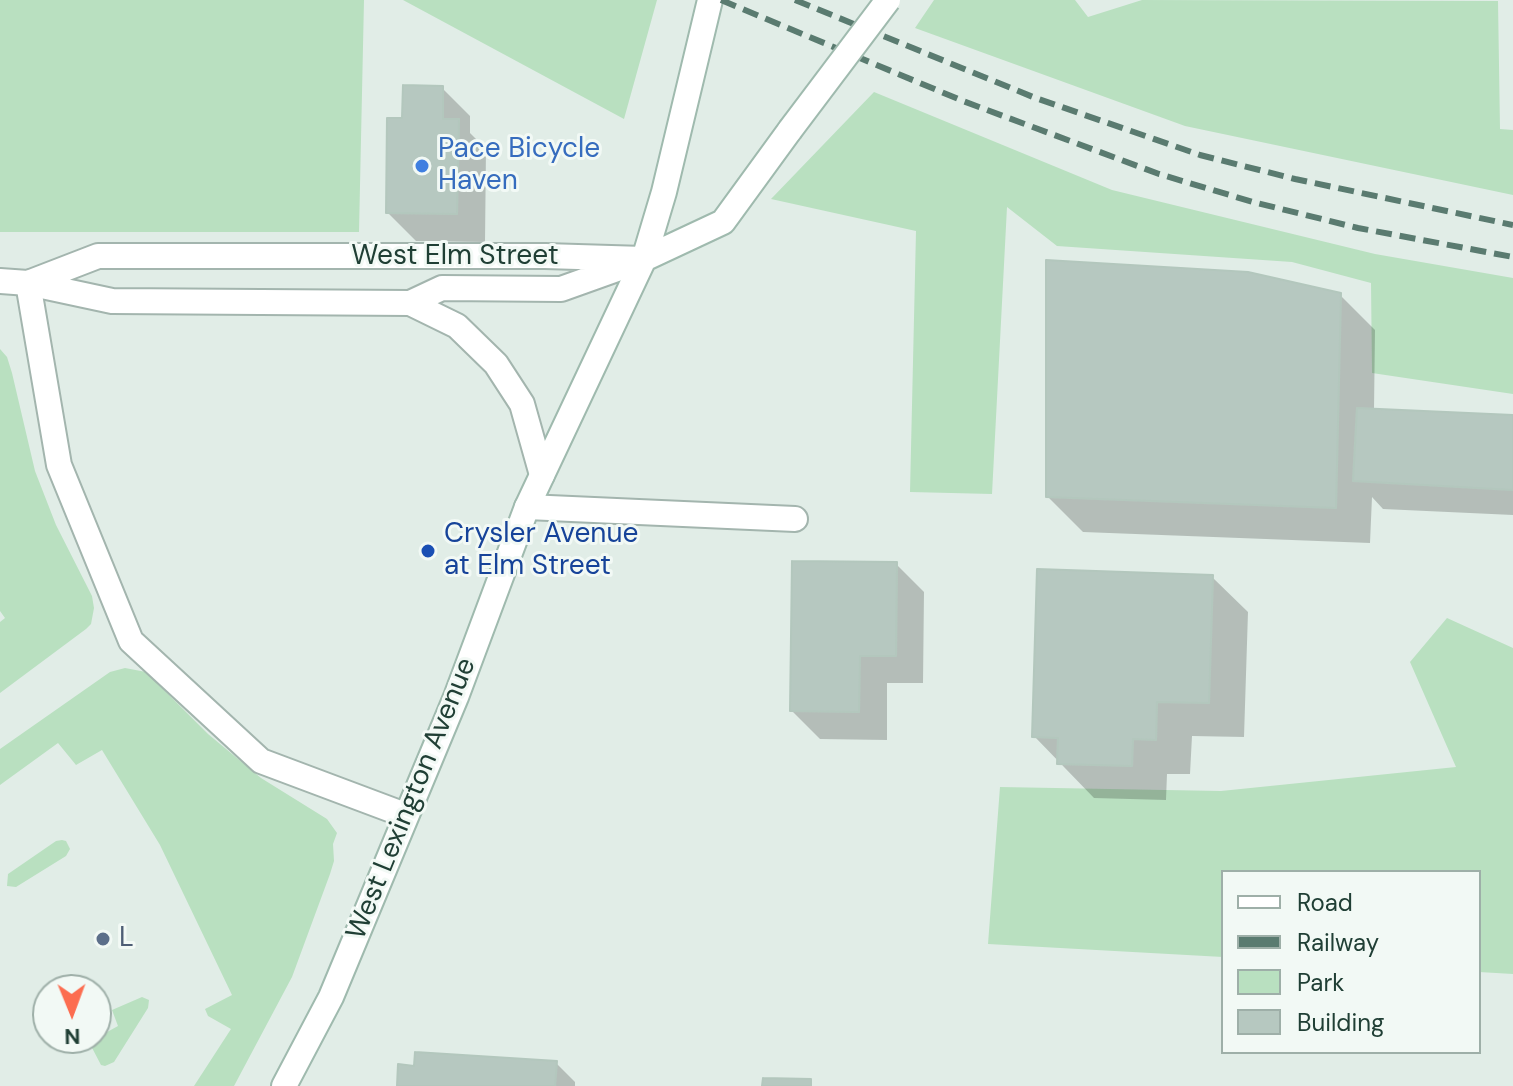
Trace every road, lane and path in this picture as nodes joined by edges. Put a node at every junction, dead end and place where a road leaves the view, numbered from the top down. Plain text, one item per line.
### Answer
1 (710, 0) edge
2 (888, 0) edge
3 (644, 259) junction
4 (0, 281) edge
5 (28, 283) junction
6 (410, 303) junction
7 (542, 475) junction
8 (527, 507) junction
9 (795, 519) dead end
10 (405, 815) junction
11 (284, 1086) edge

1 - 3 street, West Lexington Avenue
2 - 3 street, bridge
3 - 5 street, West Elm Street
3 - 6 street, West Elm Street
3 - 7 street, West Lexington Avenue
4 - 5 street, West Elm Street
5 - 6 street, West Elm Street
5 - 10 street
6 - 7 street, West Elm Street
7 - 8 street, West Lexington Avenue
8 - 9 street
8 - 10 street, West Lexington Avenue
10 - 11 street, West Lexington Avenue

